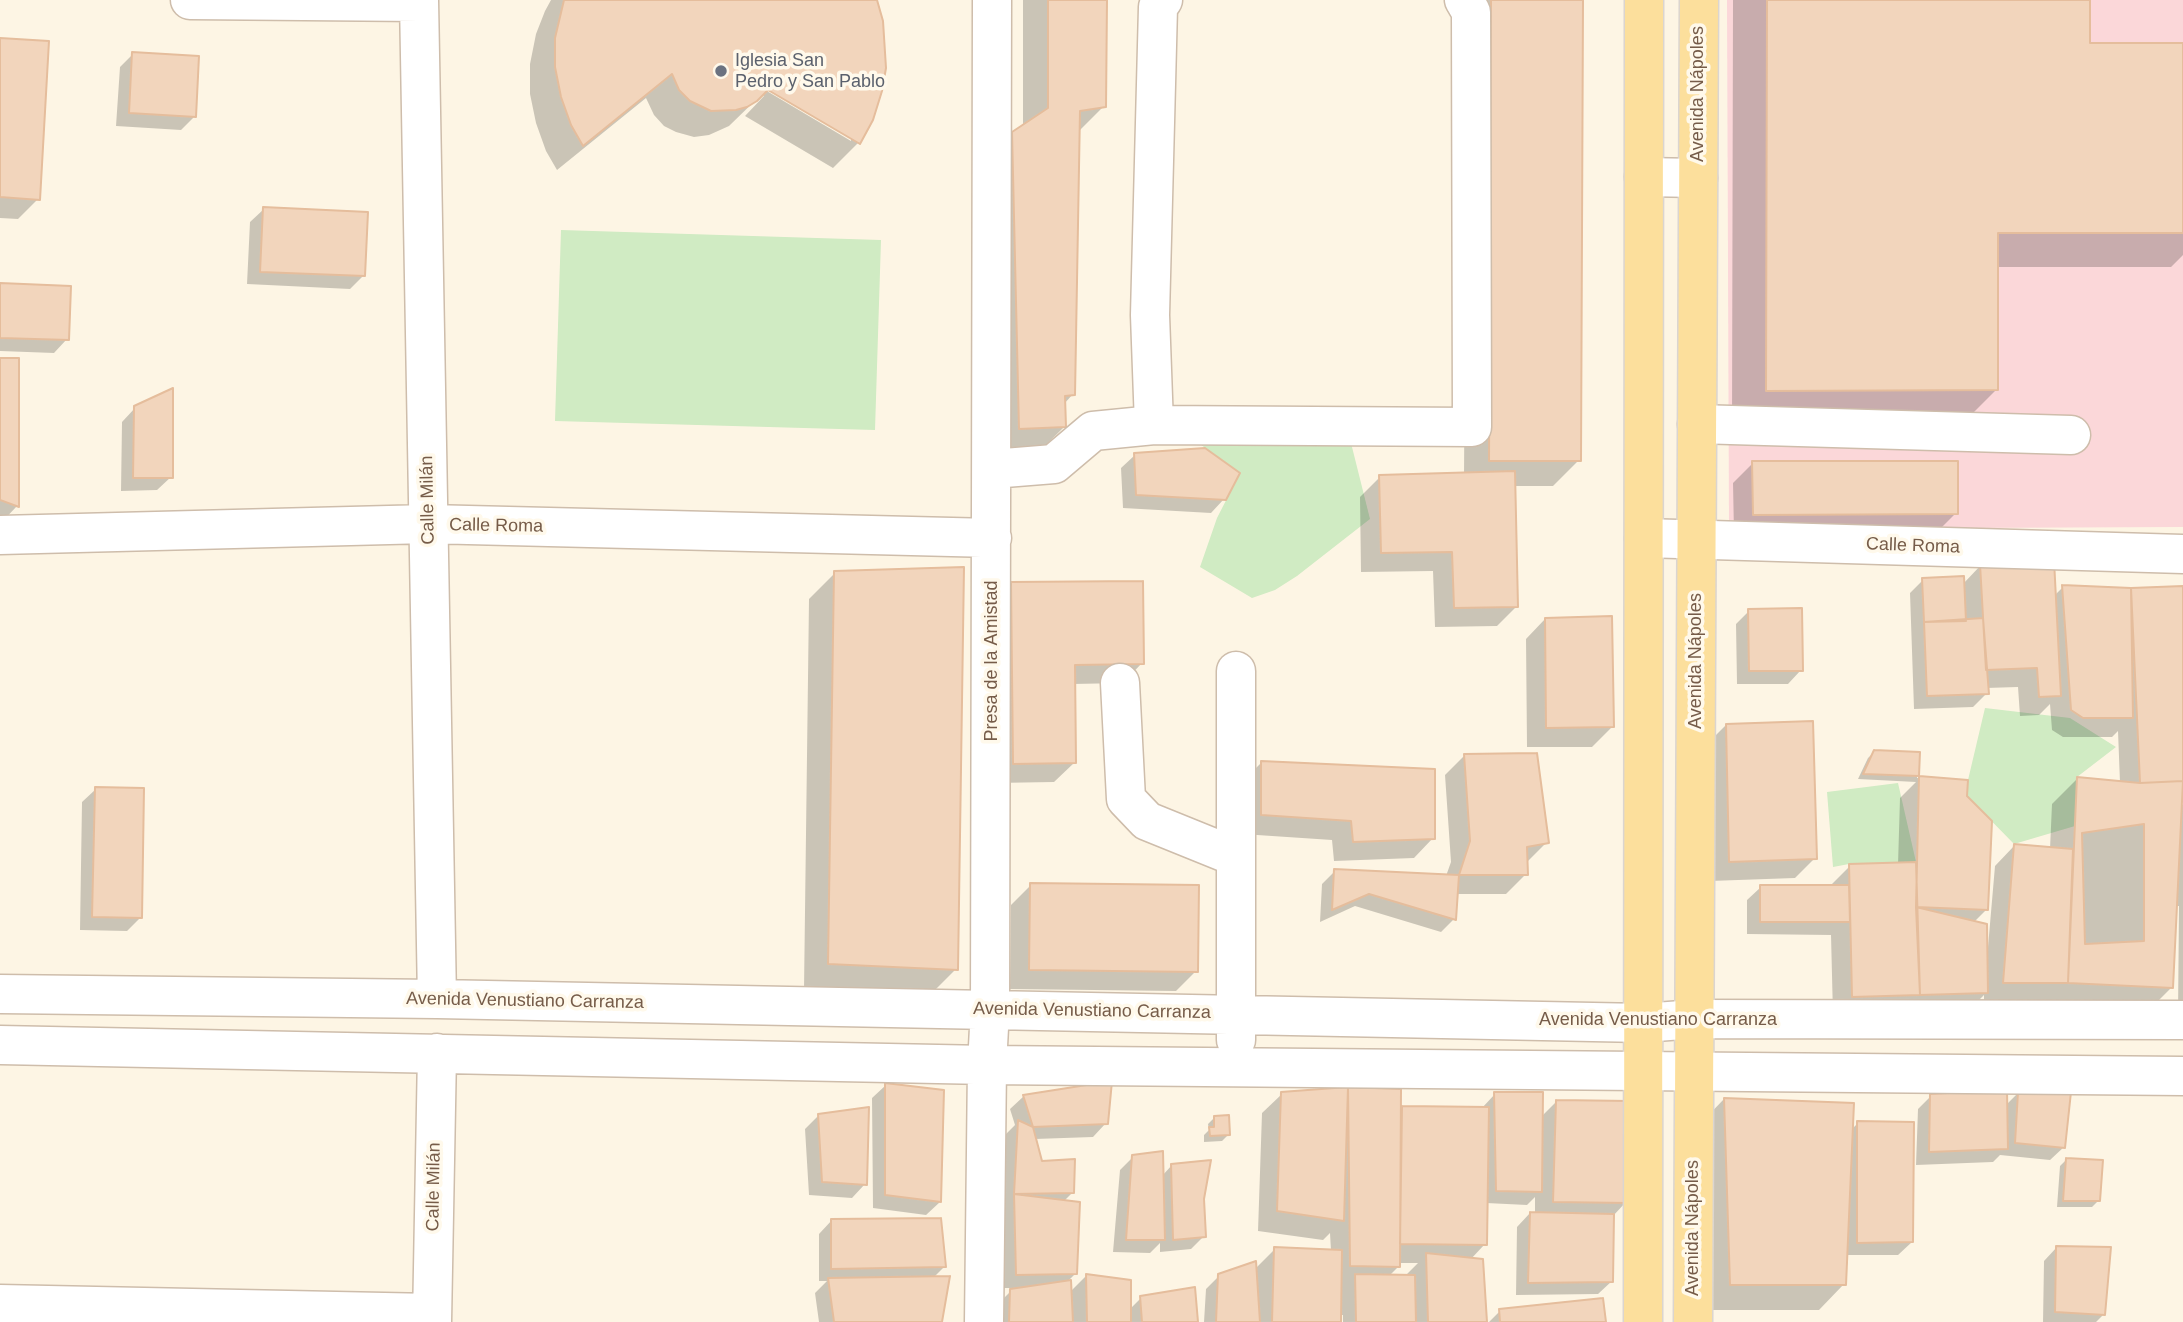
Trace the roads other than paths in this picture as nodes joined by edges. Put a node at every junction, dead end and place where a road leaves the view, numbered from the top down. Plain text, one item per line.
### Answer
1 (190, 0) edge
2 (992, 0) edge
3 (1163, 0) edge
4 (1464, 0) edge
5 (1644, 0) edge
6 (1699, 0) edge
7 (419, 1) edge
8 (1644, 177) junction
9 (1698, 178) junction
10 (1697, 424) junction
11 (1154, 425) junction
12 (2071, 435) dead end
13 (992, 469) junction
14 (428, 524) junction
15 (0, 535) edge
16 (992, 538) junction
17 (1644, 538) junction
18 (1696, 540) junction
19 (2183, 554) edge
20 (1236, 671) dead end
21 (1120, 683) dead end
22 (1236, 857) junction
23 (0, 994) edge
24 (437, 999) junction
25 (990, 1009) junction
26 (1237, 1014) junction
27 (1695, 1019) junction
28 (2183, 1020) edge
29 (1643, 1023) junction
30 (0, 1045) edge
31 (437, 1053) junction
32 (987, 1065) junction
33 (1236, 1067) junction
34 (1643, 1069) junction
35 (1694, 1072) junction
36 (2183, 1076) edge
37 (0, 1304) edge
38 (432, 1317) edge
39 (985, 1322) edge
40 (1643, 1322) edge
41 (1693, 1322) edge

1 - 7 street
2 - 13 street, Presa de la Amistad
3 - 11 street
4 - 11 street
5 - 8 main road
6 - 9 main road, Avenida Nápoles
7 - 14 street, Calle Milán
8 - 9 street
8 - 17 main road
9 - 10 main road, Avenida Nápoles
10 - 12 street
10 - 18 main road, Avenida Nápoles
11 - 13 street
13 - 16 street, Presa de la Amistad
14 - 15 street, Calle Roma
14 - 16 street, Calle Roma
14 - 24 street, Calle Milán
16 - 25 street, Presa de la Amistad
17 - 18 street, Calle Roma
17 - 29 main road
18 - 19 street, Calle Roma
18 - 27 main road, Avenida Nápoles
20 - 22 street
21 - 22 street
22 - 26 street
23 - 24 street, Avenida Venustiano Carranza
24 - 25 street, Avenida Venustiano Carranza
25 - 26 street, Avenida Venustiano Carranza
25 - 32 street, Presa de la Amistad
26 - 29 street, Avenida Venustiano Carranza
26 - 33 street
27 - 28 street, Avenida Venustiano Carranza
27 - 29 street, Avenida Venustiano Carranza
27 - 35 main road, Avenida Nápoles
29 - 34 main road
30 - 31 street
31 - 32 street
31 - 38 street, Calle Milán
32 - 33 street
32 - 39 street, Presa de la Amistad
33 - 34 street
34 - 35 street
34 - 40 main road
35 - 36 street
35 - 41 main road, Avenida Nápoles
37 - 38 street

